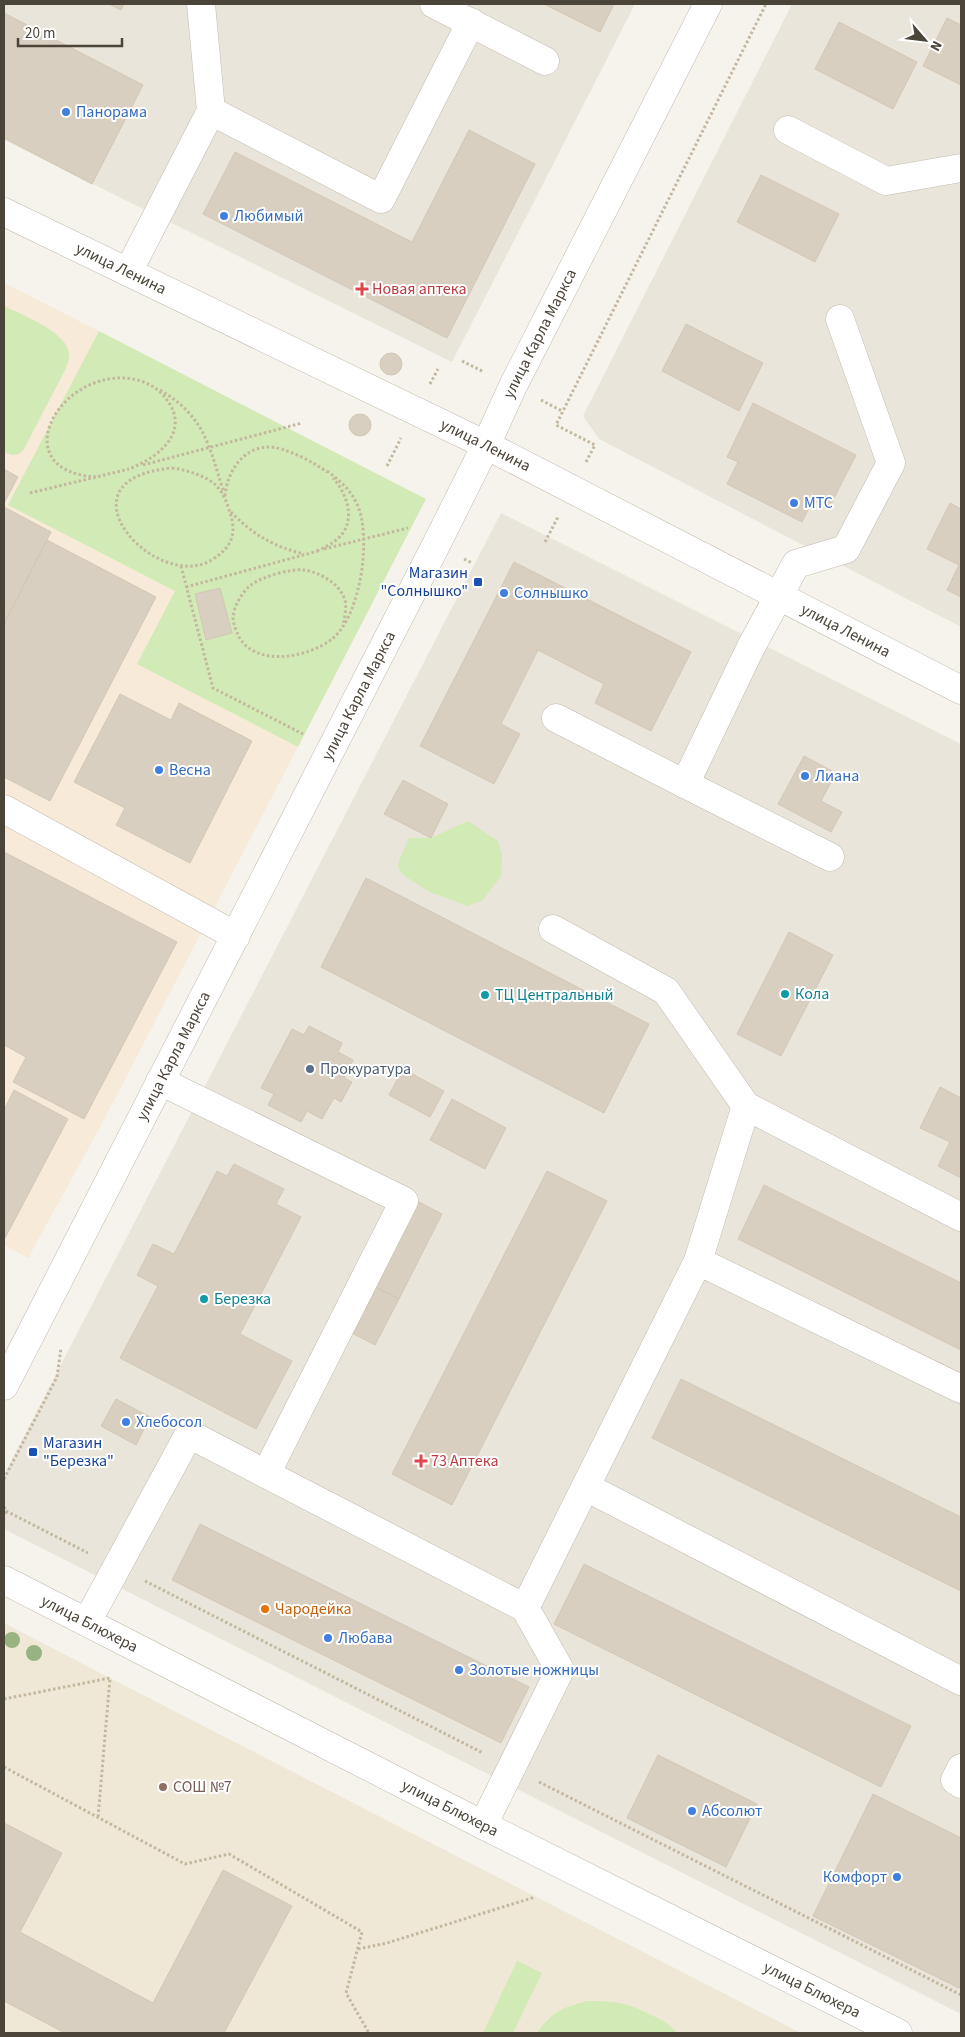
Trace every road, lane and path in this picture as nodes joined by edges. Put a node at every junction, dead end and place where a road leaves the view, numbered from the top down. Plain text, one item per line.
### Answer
1 (201, 4) edge
2 (434, 4) edge
3 (708, 4) edge
4 (766, 4) edge
5 (471, 22) junction
6 (544, 61) dead end
7 (211, 111) junction
8 (788, 130) dead end
9 (961, 168) edge
10 (4, 212) edge
11 (128, 272) junction
12 (840, 319) dead end
13 (154, 386) junction
14 (302, 423) dead end
15 (486, 445) junction
16 (211, 448) junction
17 (129, 469) junction
18 (327, 471) junction
19 (96, 477) junction
20 (573, 489) junction
21 (30, 493) dead end
22 (225, 496) junction
23 (230, 511) junction
24 (413, 526) dead end
25 (363, 539) junction
26 (545, 542) dead end
27 (317, 551) junction
28 (305, 554) junction
29 (181, 566) junction
30 (186, 587) junction
31 (779, 595) junction
32 (342, 626) junction
33 (961, 690) edge
34 (556, 718) dead end
35 (304, 735) dead end
36 (685, 784) junction
37 (4, 809) edge
38 (830, 857) dead end
39 (553, 928) dead end
40 (236, 936) junction
41 (160, 1081) junction
42 (746, 1106) junction
43 (961, 1217) edge
44 (698, 1261) junction
45 (62, 1348) dead end
46 (4, 1386) edge
47 (961, 1389) edge
48 (266, 1474) junction
49 (4, 1479) edge
50 (586, 1487) junction
51 (4, 1507) edge
52 (4, 1515) edge
53 (4, 1580) edge
54 (525, 1608) junction
55 (87, 1622) junction
56 (961, 1681) edge
57 (4, 1699) edge
58 (4, 1767) edge
59 (961, 1768) edge
60 (961, 1784) edge
61 (98, 1818) junction
62 (483, 1825) junction
63 (534, 1897) dead end
64 (358, 1949) junction
65 (369, 2033) edge
66 (898, 2033) edge

1 - 7 street
2 - 5 street
3 - 15 street, улица Карла Маркса
4 - 20 path
5 - 6 street
5 - 7 street
7 - 11 street
8 - 9 street
10 - 11 street, улица Ленина
11 - 15 street, улица Ленина
12 - 31 street
13 - 16 path
13 - 17 path
13 - 19 path
14 - 16 path
15 - 20 street, улица Ленина
15 - 40 street, улица Карла Маркса
16 - 17 path
16 - 22 path
17 - 19 path
18 - 22 path
18 - 25 path
18 - 27 path
19 - 21 path
20 - 26 path
20 - 31 street, улица Ленина
22 - 23 path
22 - 29 path
23 - 28 path
23 - 29 path
24 - 25 path
25 - 27 path
25 - 32 path
27 - 28 path
28 - 30 path
29 - 30 path
30 - 35 path
31 - 33 street, улица Ленина
31 - 36 street
32 - 32 path
34 - 36 street
36 - 38 street
37 - 40 street
39 - 42 street
40 - 41 street, улица Карла Маркса
41 - 46 street, улица Карла Маркса
41 - 48 street
42 - 43 street
42 - 44 street
44 - 47 street
44 - 50 street
45 - 49 path
48 - 54 street
48 - 55 street
50 - 54 street
50 - 56 street
51 - 52 path
53 - 55 street, улица Блюхера
54 - 62 street
55 - 62 street, улица Блюхера
57 - 61 path
58 - 61 path
59 - 60 street
61 - 64 path
62 - 66 street, улица Блюхера
63 - 64 path
64 - 65 path

